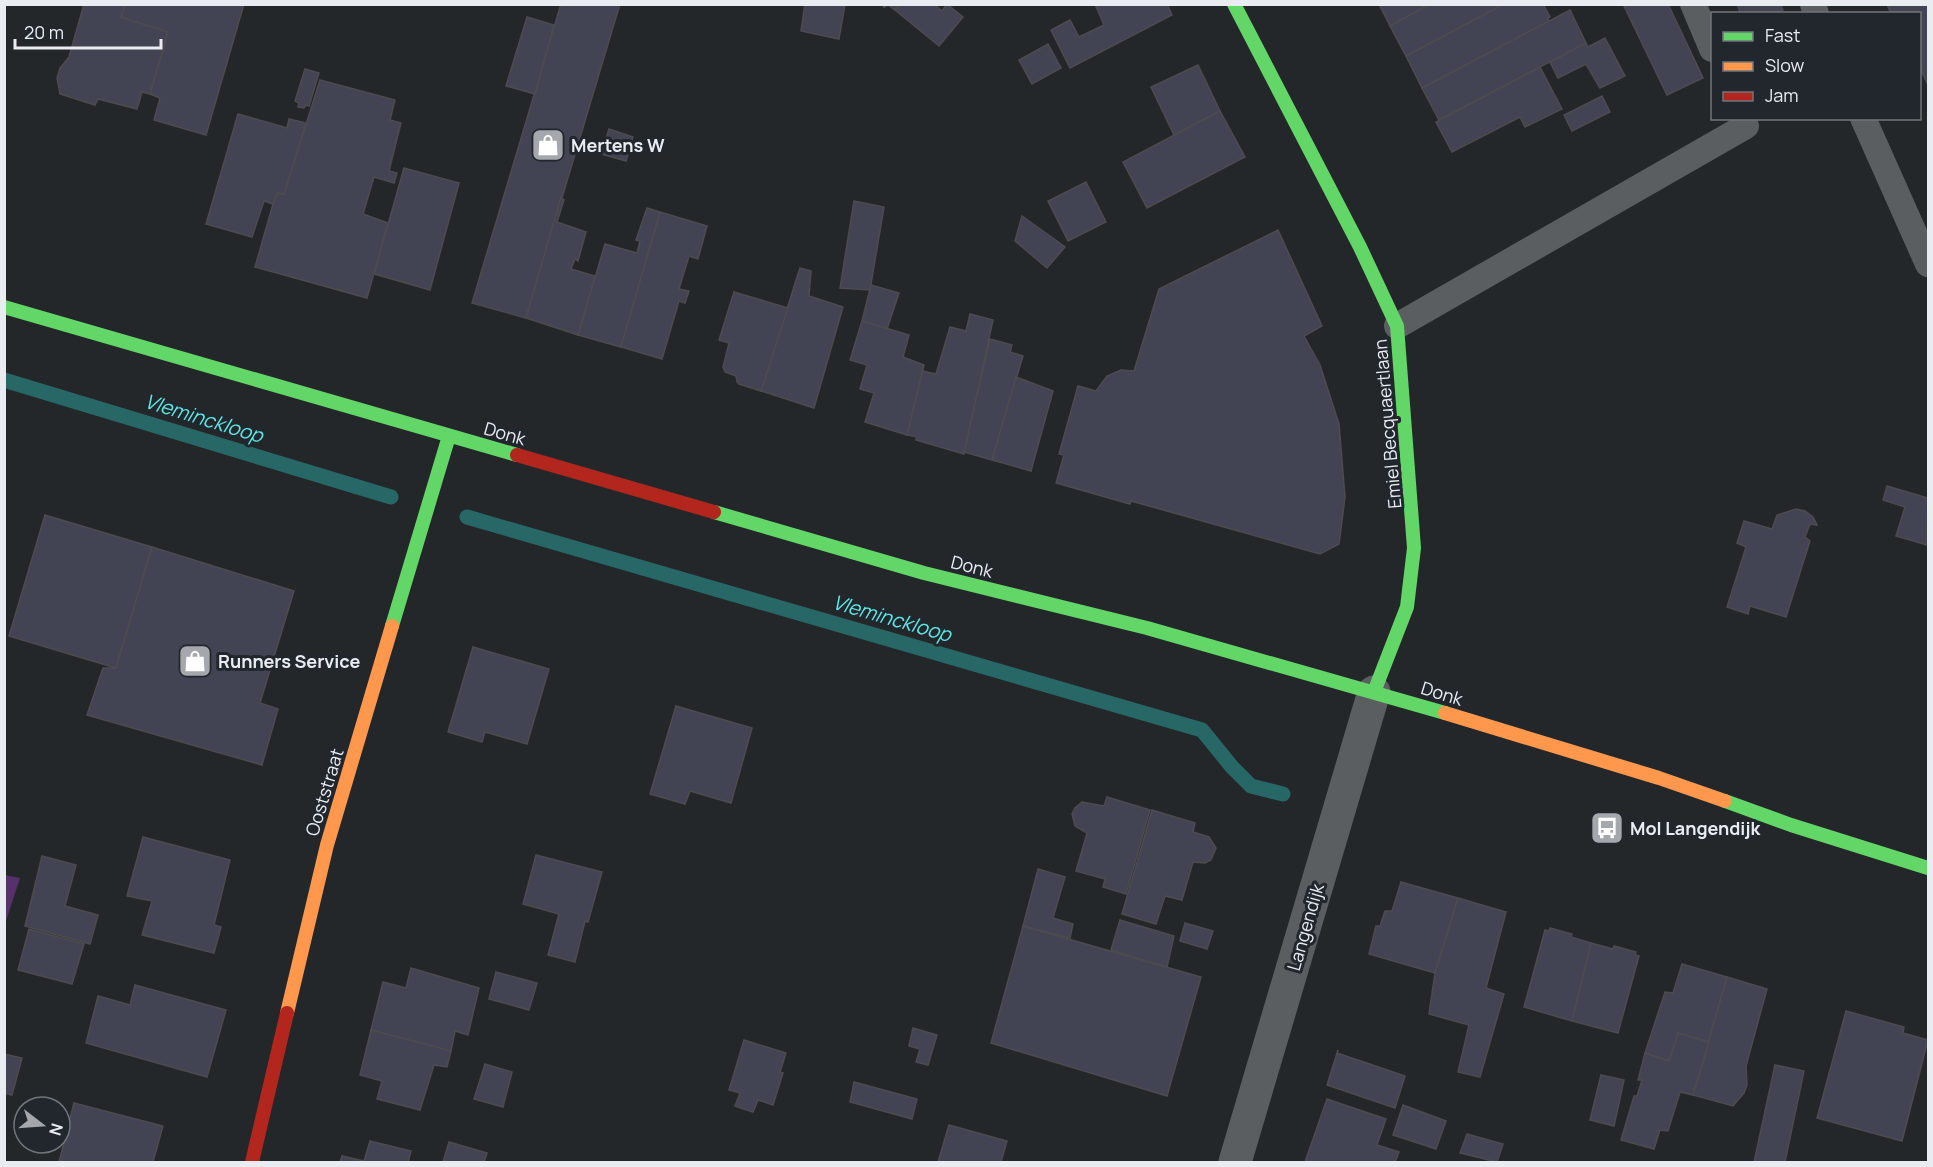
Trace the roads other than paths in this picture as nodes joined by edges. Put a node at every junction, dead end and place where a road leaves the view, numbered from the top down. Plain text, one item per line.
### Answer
1 (1234, 4) edge
2 (1693, 4) edge
3 (1711, 44) edge
4 (1744, 120) edge
5 (1864, 120) edge
6 (1929, 264) edge
7 (4, 307) edge
8 (1397, 326) junction
9 (449, 436) junction
10 (1374, 692) junction
11 (1929, 868) edge
12 (252, 1162) edge
13 (1235, 1162) edge

1 - 8 main road, Emiel Becquaertlaan
2 - 3 lane
4 - 8 lane
5 - 6 lane
7 - 9 main road, Donk
8 - 10 main road, Emiel Becquaertlaan
9 - 10 main road, Donk
9 - 12 main road, Ooststraat
10 - 11 main road, Donk
10 - 13 street, Langendijk

